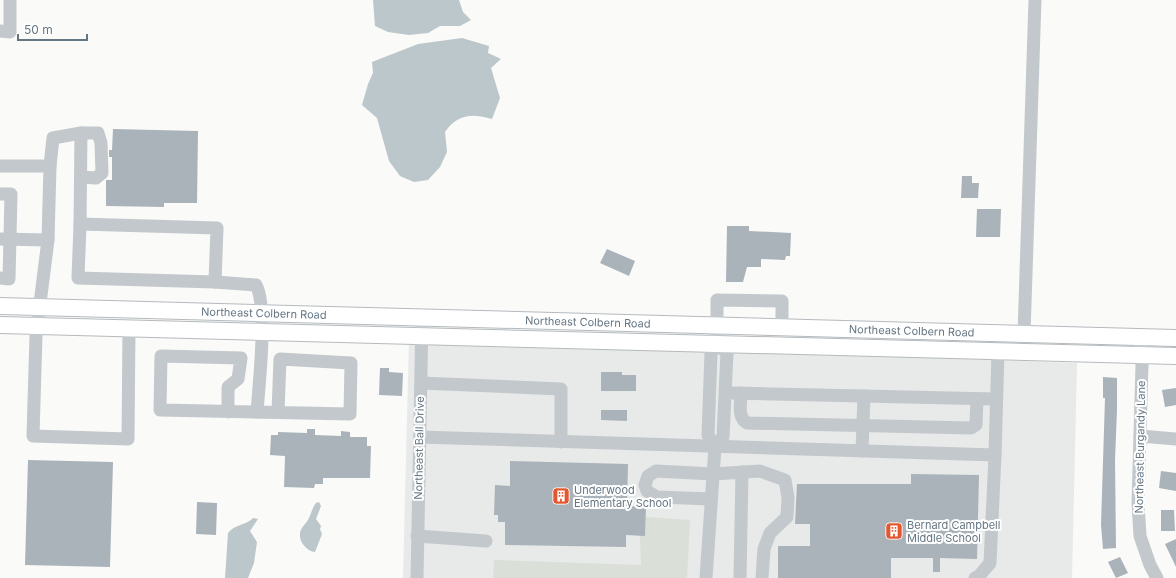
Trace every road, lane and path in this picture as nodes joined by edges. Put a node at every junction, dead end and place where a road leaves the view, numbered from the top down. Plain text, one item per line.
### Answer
1 (10, 0) edge
2 (1035, 0) edge
3 (0, 31) edge
4 (81, 133) junction
5 (0, 166) edge
6 (50, 166) junction
7 (81, 178) junction
8 (0, 194) edge
9 (80, 224) junction
10 (5, 239) edge
11 (48, 240) junction
12 (0, 278) edge
13 (215, 282) junction
14 (0, 306) edge
15 (40, 307) junction
16 (262, 314) junction
17 (422, 318) junction
18 (0, 325) edge
19 (37, 326) junction
20 (717, 326) junction
21 (782, 328) junction
22 (129, 329) junction
23 (262, 332) junction
24 (1024, 334) junction
25 (421, 336) junction
26 (1140, 337) junction
27 (1176, 338) edge
28 (717, 344) junction
29 (998, 352) junction
30 (1140, 355) junction
31 (1176, 356) edge
32 (421, 383) junction
33 (725, 393) junction
34 (741, 393) junction
35 (864, 396) junction
36 (977, 399) junction
37 (996, 399) junction
38 (228, 412) junction
39 (257, 412) junction
40 (278, 412) junction
41 (863, 426) junction
42 (1140, 436) junction
43 (420, 437) junction
44 (1176, 439) edge
45 (561, 442) junction
46 (715, 447) junction
47 (862, 451) junction
48 (995, 455) junction
49 (746, 471) junction
50 (713, 474) junction
51 (712, 498) junction
52 (418, 536) junction
53 (486, 541) dead end
54 (417, 578) edge
55 (706, 578) edge
56 (740, 578) edge
57 (762, 578) edge
58 (975, 578) edge
59 (1157, 578) edge

1 - 3 street
2 - 24 street
4 - 6 street
4 - 7 street
4 - 7 street
5 - 6 street
6 - 11 street
7 - 9 street
8 - 10 street
9 - 13 street
9 - 13 street
10 - 11 street
10 - 12 street
11 - 15 street
13 - 16 street
14 - 15 main road, Northeast Colbern Road
15 - 16 main road, Northeast Colbern Road
15 - 19 street
16 - 17 main road, Northeast Colbern Road
16 - 23 street
17 - 20 main road, Northeast Colbern Road
17 - 25 street, Northeast Ball Drive
18 - 19 main road, Northeast Colbern Road
19 - 22 main road, Northeast Colbern Road
19 - 22 street
20 - 21 main road, Northeast Colbern Road
20 - 21 street
20 - 28 street
21 - 24 main road, Northeast Colbern Road
22 - 23 main road, Northeast Colbern Road
23 - 25 main road, Northeast Colbern Road
23 - 39 street
24 - 26 main road, Northeast Colbern Road
25 - 28 main road, Northeast Colbern Road
25 - 32 street, Northeast Ball Drive
26 - 27 main road, Northeast Colbern Road
26 - 30 street, Northeast Burgandy Lane
28 - 29 main road, Northeast Colbern Road
28 - 33 street
28 - 46 street
29 - 30 main road, Northeast Colbern Road
29 - 37 street
30 - 31 main road, Northeast Colbern Road
30 - 42 street, Northeast Burgandy Lane
32 - 43 street, Northeast Ball Drive
32 - 45 street
33 - 34 street
33 - 46 street
34 - 35 street
34 - 41 street
35 - 36 street
35 - 41 street
36 - 37 street
36 - 41 street
37 - 48 street
38 - 38 street
38 - 39 street
39 - 40 street
40 - 40 street
41 - 47 street
42 - 44 street
42 - 59 street, Northeast Burgandy Lane
43 - 45 street
43 - 52 street, Northeast Ball Drive
45 - 46 street
46 - 47 street
46 - 50 street
47 - 48 street
48 - 58 street
49 - 50 street
49 - 56 street
49 - 57 street
50 - 51 street
50 - 51 street
51 - 55 street
52 - 53 street
52 - 54 street, Northeast Ball Drive

